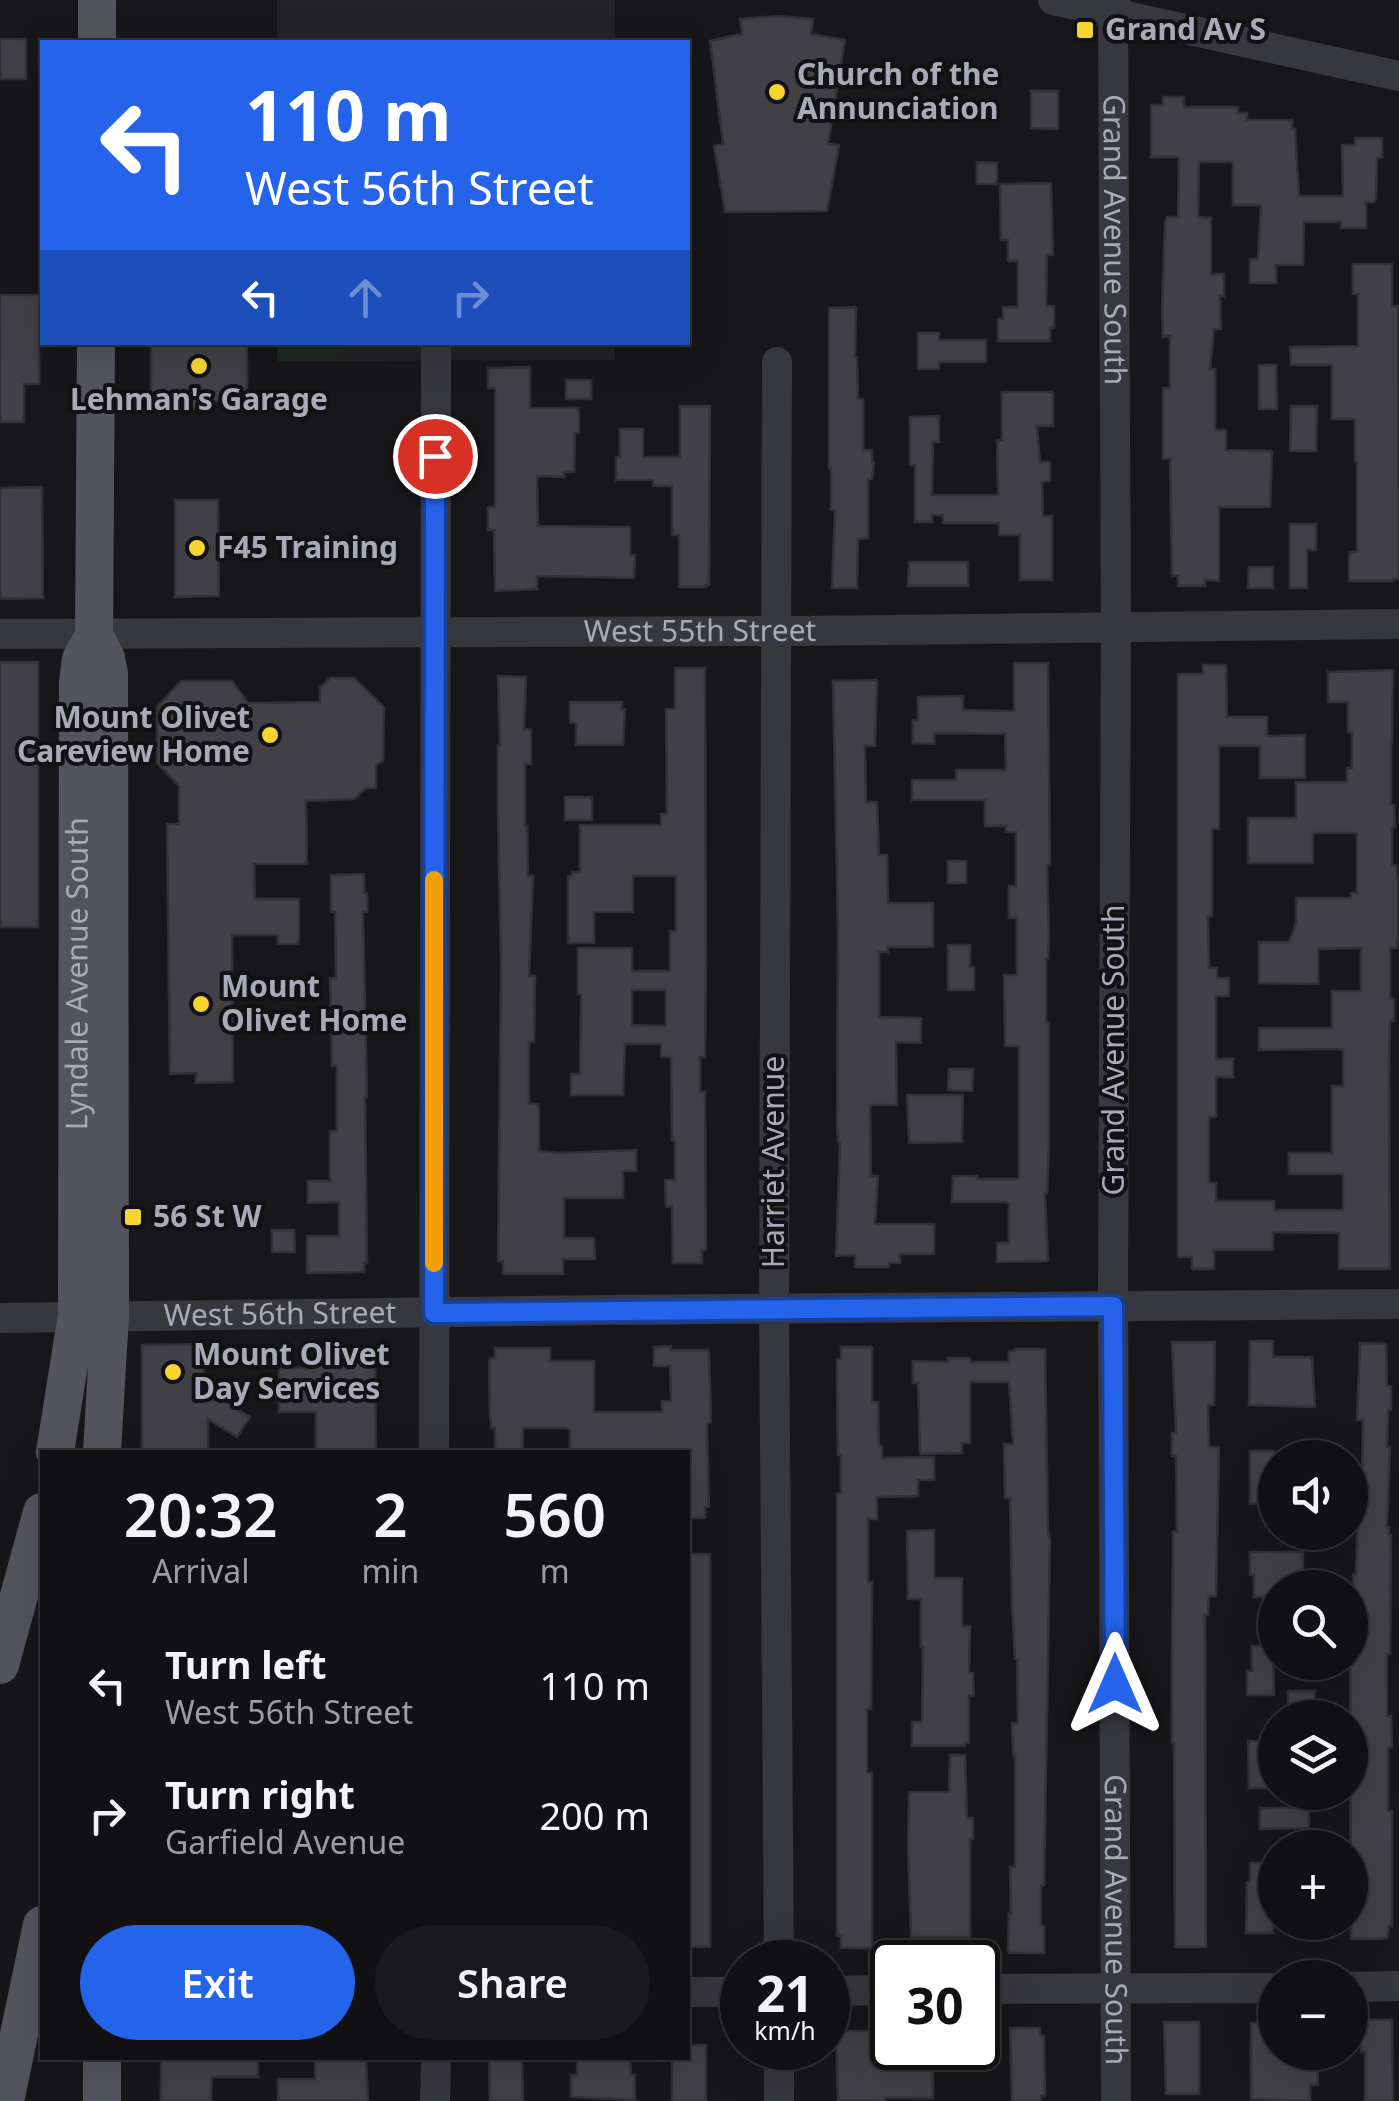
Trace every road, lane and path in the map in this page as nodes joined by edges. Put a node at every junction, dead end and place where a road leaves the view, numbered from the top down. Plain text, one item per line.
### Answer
1 (98, 0) edge
2 (1053, 0) edge
3 (1115, 7) edge
4 (97, 40) edge
5 (1399, 76) edge
6 (96, 345) edge
7 (436, 350) dead end
8 (777, 362) dead end
9 (1399, 624) edge
10 (1116, 628) junction
11 (777, 632) junction
12 (434, 633) junction
13 (0, 634) edge
14 (94, 635) junction
15 (1399, 1304) edge
16 (1113, 1306) junction
17 (774, 1309) junction
18 (434, 1313) junction
19 (94, 1315) junction
20 (0, 1318) edge
21 (56, 1450) edge
22 (102, 1450) edge
23 (434, 1450) edge
24 (40, 1519) edge
25 (0, 1665) edge
26 (40, 1935) edge
27 (778, 1940) edge
28 (1399, 1986) edge
29 (1368, 1987) edge
30 (1258, 1988) edge
31 (1000, 1989) edge
32 (1116, 1990) junction
33 (690, 1992) edge
34 (720, 1992) edge
35 (102, 2060) edge
36 (436, 2060) edge
37 (779, 2070) edge
38 (5, 2101) edge
39 (102, 2101) edge
40 (435, 2101) edge
41 (779, 2101) edge
42 (1116, 2101) edge

1 - 4 main road
2 - 3 street
3 - 5 street
3 - 10 street, Grand Avenue South
6 - 14 main road, Lyndale Avenue South
7 - 12 street
8 - 11 street, Harriet Avenue
9 - 10 street, West 55th Street
10 - 11 street, West 55th Street
10 - 16 street, Grand Avenue South
11 - 12 street, West 55th Street
11 - 17 street, Harriet Avenue
12 - 14 street, West 55th Street
12 - 18 street
13 - 14 street, West 55th Street
14 - 19 main road, Lyndale Avenue South
15 - 16 street, West 56th Street
16 - 17 street, West 56th Street
16 - 32 street, Grand Avenue South
17 - 18 street, West 56th Street
17 - 27 street, Harriet Avenue
18 - 19 street, West 56th Street
18 - 23 street
19 - 20 street, West 56th Street
19 - 21 main road
19 - 22 main road
24 - 25 main road
26 - 38 main road
28 - 29 street
30 - 32 street
31 - 32 street
32 - 42 street, Grand Avenue South
33 - 34 street
35 - 39 main road
36 - 40 street
37 - 41 street

